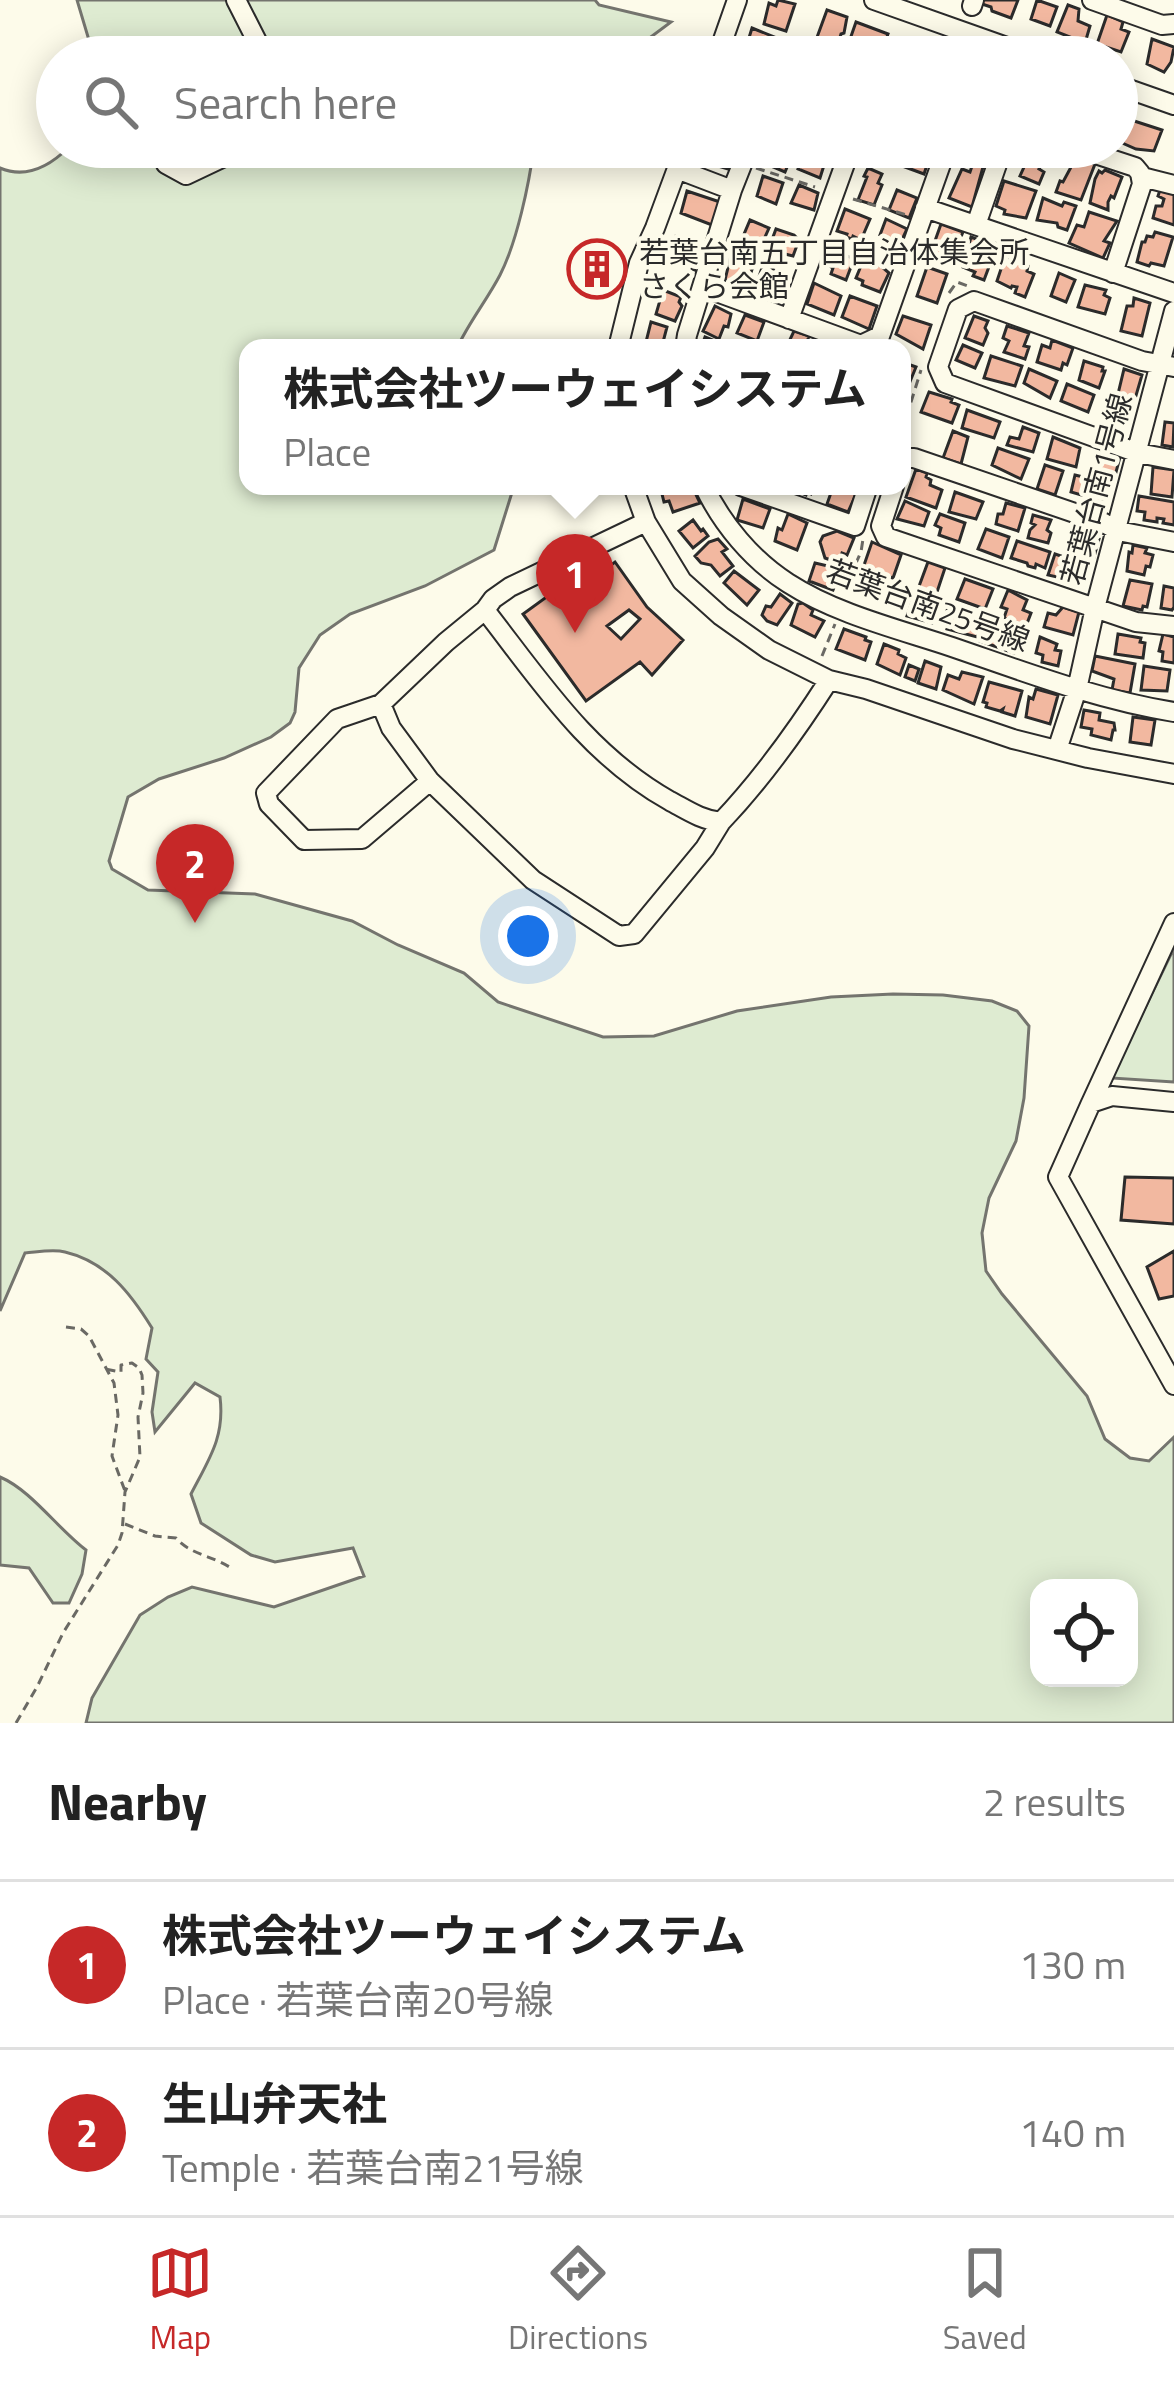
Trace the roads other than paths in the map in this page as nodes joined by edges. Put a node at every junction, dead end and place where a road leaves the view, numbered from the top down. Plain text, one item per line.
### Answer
1 (236, 0) edge
2 (737, 0) edge
3 (874, 0) edge
4 (1092, 0) edge
5 (1174, 24) edge
6 (254, 36) edge
7 (724, 36) edge
8 (976, 36) edge
9 (1138, 92) edge
10 (1174, 105) edge
11 (173, 168) edge
12 (201, 168) edge
13 (741, 168) edge
14 (844, 168) edge
15 (940, 168) edge
16 (996, 168) edge
17 (1136, 168) edge
18 (677, 170) joint
19 (1142, 176) junction
20 (1174, 185) edge
21 (732, 190) junction
22 (924, 214) junction
23 (976, 225) junction
24 (1113, 273) junction
25 (703, 286) junction
26 (1174, 293) edge
27 (1174, 311) edge
28 (789, 319) junction
29 (620, 339) edge
30 (686, 339) edge
31 (844, 339) edge
32 (874, 339) edge
33 (1167, 366) edge
34 (1138, 453) junction
35 (911, 458) edge
36 (1174, 460) edge
37 (636, 495) edge
38 (708, 495) edge
39 (767, 495) edge
40 (865, 495) edge
41 (891, 495) edge
42 (646, 522) junction
43 (1118, 531) junction
44 (1174, 542) edge
45 (1095, 608) junction
46 (484, 610) junction
47 (1174, 626) edge
48 (830, 680) junction
49 (1077, 689) junction
50 (381, 704) junction
51 (1174, 712) edge
52 (1057, 750) junction
53 (1174, 774) edge
54 (430, 781) junction
55 (721, 822) junction
56 (1174, 922) edge
57 (1174, 1102) edge
58 (1091, 1103) junction
59 (1174, 1385) edge

1 - 6 street
2 - 7 street
3 - 8 street
4 - 5 street
9 - 10 street
11 - 12 street
13 - 21 street
14 - 28 street
15 - 22 street
16 - 23 street
17 - 19 street
18 - 21 street
18 - 29 street
19 - 20 street
19 - 24 street
21 - 25 street
22 - 23 street
22 - 32 street
23 - 24 street
24 - 26 street
25 - 28 street
25 - 30 street
27 - 33 street, 若葉台南1号線
28 - 31 street
33 - 34 street, 若葉台南1号線
33 - 34 street
34 - 36 street
34 - 43 street, 若葉台南1号線
35 - 43 street
37 - 42 street
38 - 49 street, 若葉台南25号線
39 - 40 street
41 - 45 street
42 - 46 street
42 - 48 street
43 - 44 street
43 - 45 street, 若葉台南1号線
45 - 47 street
45 - 49 street, 若葉台南1号線
46 - 50 street
46 - 55 street
48 - 52 street
48 - 55 street
49 - 51 street, 若葉台南25号線
49 - 52 street, 若葉台南1号線
50 - 54 street
50 - 54 street
52 - 53 street
54 - 55 street
56 - 58 street
57 - 58 street
58 - 59 street

